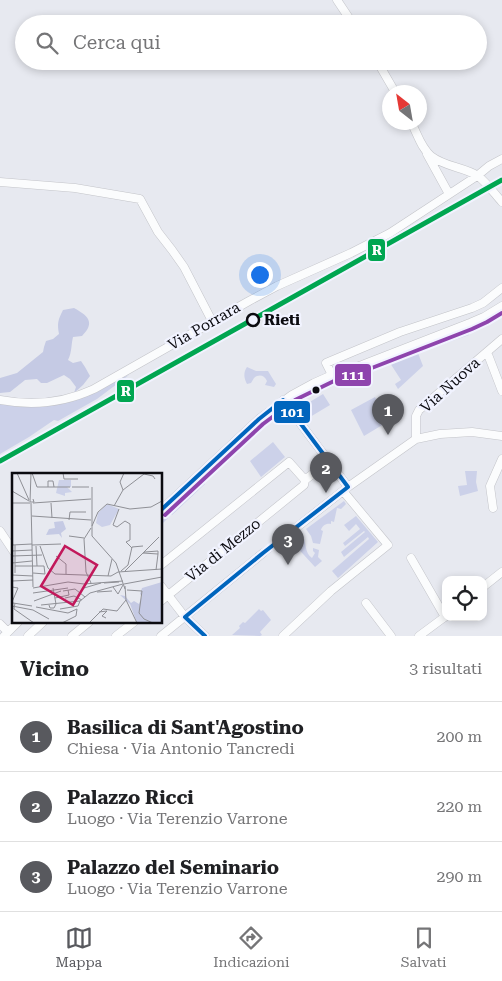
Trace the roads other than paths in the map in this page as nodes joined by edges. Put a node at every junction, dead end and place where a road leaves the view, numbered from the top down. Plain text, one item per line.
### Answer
1 (337, 0) edge
2 (347, 15) edge
3 (382, 70) edge
4 (391, 85) edge
5 (415, 130) edge
6 (425, 150) junction
7 (502, 159) edge
8 (477, 176) junction
9 (0, 182) edge
10 (450, 194) junction
11 (502, 202) edge
12 (502, 288) edge
13 (502, 306) edge
14 (472, 308) junction
15 (212, 321) junction
16 (476, 321) junction
17 (400, 332) junction
18 (502, 339) edge
19 (407, 348) junction
20 (487, 352) junction
21 (332, 375) junction
22 (502, 391) edge
23 (0, 400) edge
24 (283, 400) junction
25 (502, 436) edge
26 (416, 439) junction
27 (502, 459) edge
28 (329, 461) junction
29 (305, 480) junction
30 (346, 489) junction
31 (493, 508) dead end
32 (162, 509) edge
33 (0, 531) edge
34 (278, 542) tunnel mouth
35 (12, 549) edge
36 (263, 553) tunnel mouth
37 (410, 558) dead end
38 (162, 564) edge
39 (502, 572) edge
40 (487, 584) edge
41 (162, 587) edge
42 (168, 595) junction
43 (162, 600) edge
44 (366, 603) dead end
45 (442, 611) edge
46 (185, 617) junction
47 (442, 618) edge
48 (0, 624) edge
49 (16, 624) edge
50 (40, 624) edge
51 (87, 624) edge
52 (131, 624) edge
53 (6, 634) edge
54 (288, 634) edge
55 (28, 636) edge
56 (72, 636) edge
57 (116, 636) edge
58 (161, 636) edge
59 (205, 636) edge
60 (391, 636) edge
61 (419, 636) edge

1 - 2 street
3 - 4 street
5 - 6 street
6 - 8 street
6 - 10 street
7 - 8 street, Via Porrara
8 - 10 street, Via Porrara
8 - 11 street
9 - 15 street
10 - 15 street, Via Porrara
12 - 14 street
13 - 16 street
14 - 16 street
14 - 17 street
15 - 23 street, Via Porrara
16 - 19 street
17 - 19 street
17 - 21 street
18 - 20 street, Via Nuova
19 - 21 street
20 - 22 street
20 - 26 street, Via Nuova
21 - 24 street
24 - 28 street
24 - 32 street
25 - 26 street
26 - 30 street
27 - 31 street
28 - 29 street, Via di Mezzo
28 - 30 street
29 - 38 street
29 - 42 street, Via di Mezzo
30 - 34 street
30 - 54 street
33 - 35 street
36 - 46 street
37 - 45 street
39 - 40 street
41 - 42 street
42 - 43 street, Via di Mezzo
42 - 46 street
44 - 60 street
46 - 58 street
46 - 59 street
47 - 61 street
48 - 53 street
49 - 53 street
50 - 55 street
51 - 56 street
52 - 57 street

